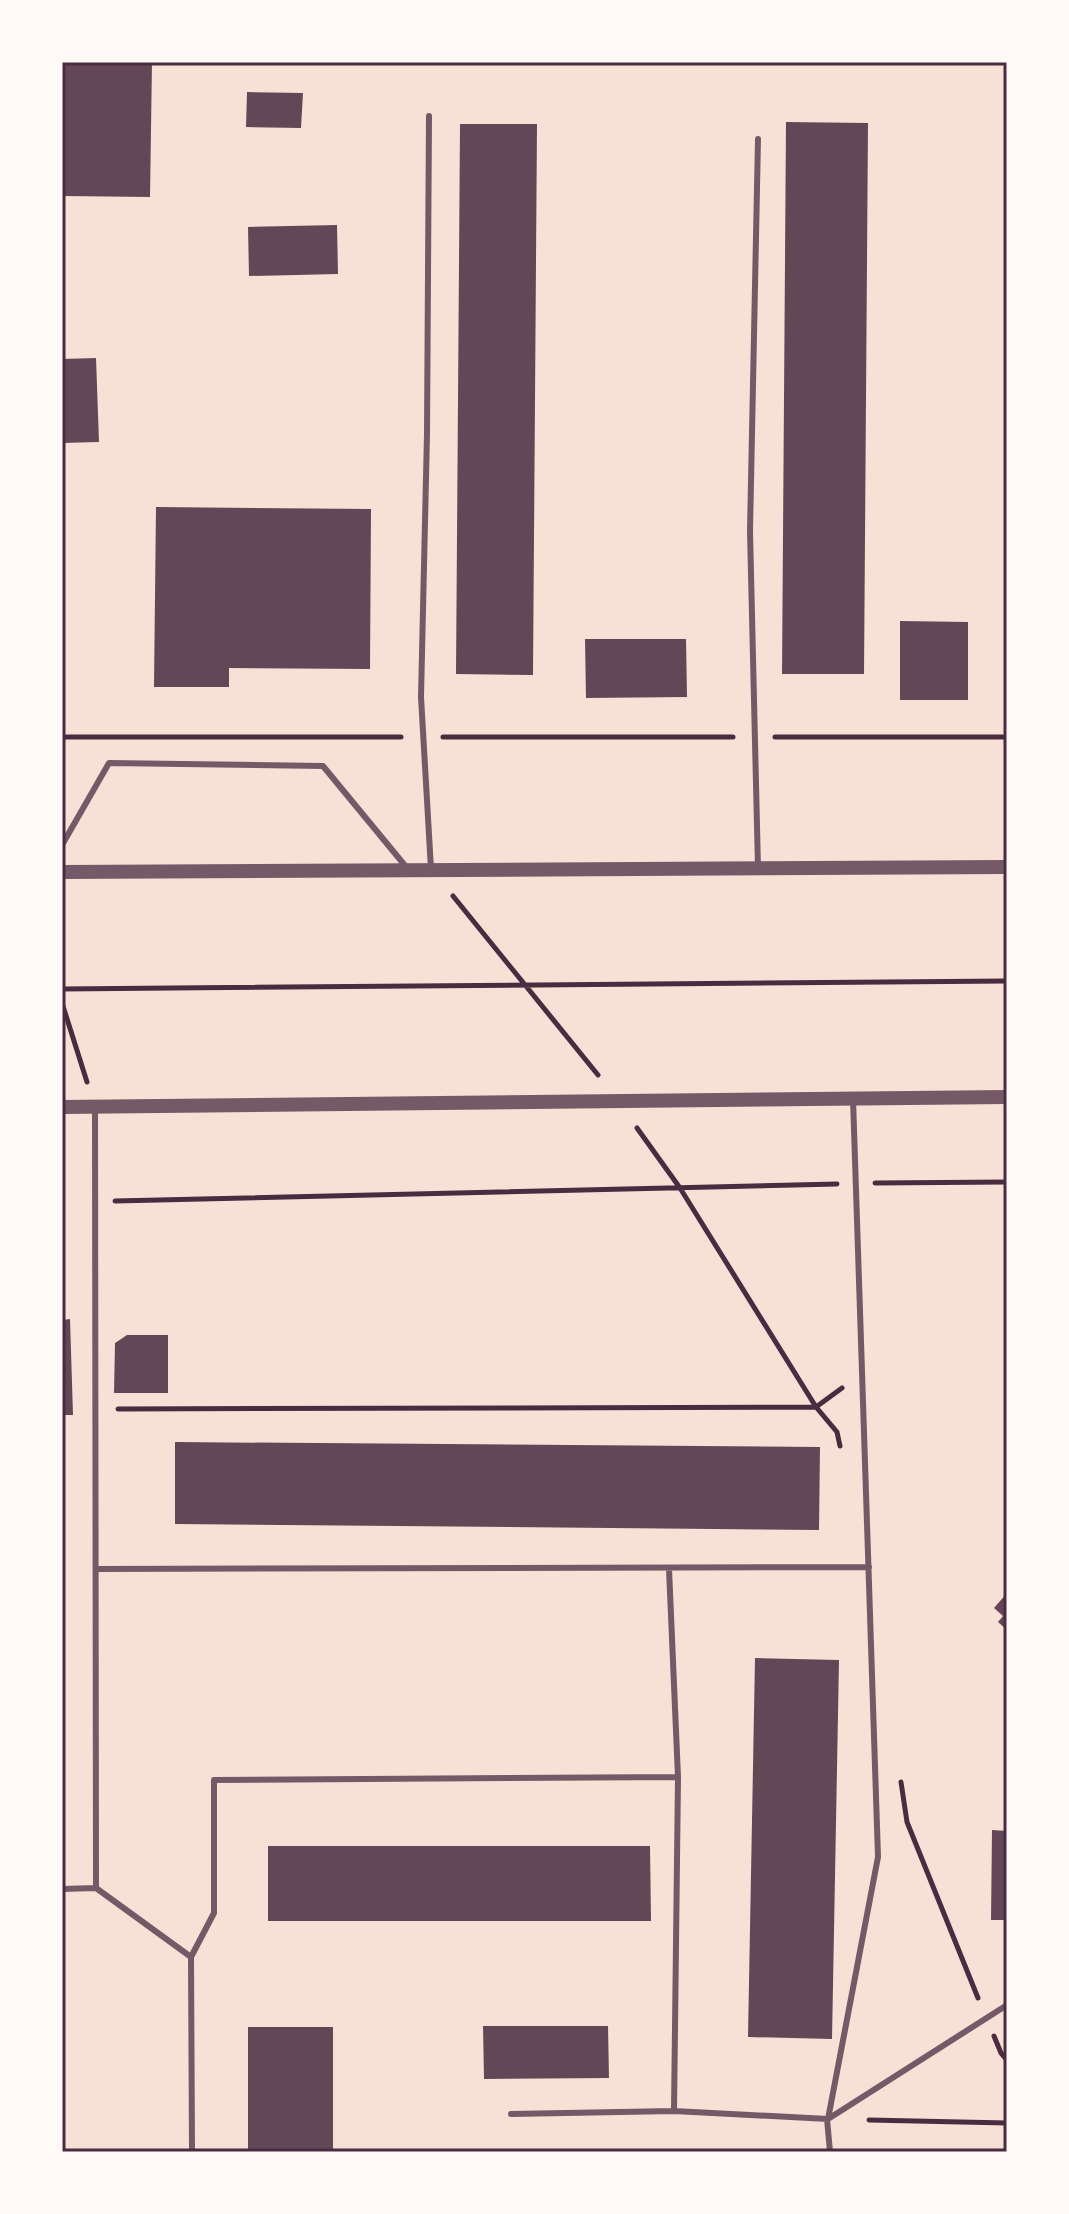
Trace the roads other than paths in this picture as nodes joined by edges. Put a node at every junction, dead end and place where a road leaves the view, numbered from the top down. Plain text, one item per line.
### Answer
1 (429, 116) dead end
2 (758, 139) dead end
3 (62, 845) edge
4 (1007, 867) edge
5 (407, 868) junction
6 (758, 868) junction
7 (431, 869) junction
8 (62, 872) edge
9 (1007, 1097) edge
10 (853, 1099) junction
11 (62, 1107) edge
12 (95, 1107) junction
13 (869, 1567) junction
14 (96, 1569) junction
15 (669, 1569) junction
16 (678, 1777) junction
17 (96, 1888) junction
18 (62, 1889) edge
19 (191, 1957) junction
20 (1007, 2005) edge
21 (674, 2111) junction
22 (511, 2114) dead end
23 (828, 2119) junction
24 (192, 2152) edge
25 (830, 2152) edge

1 - 7 lane
2 - 6 lane
3 - 5 lane
4 - 6 street
5 - 7 street
5 - 8 street
6 - 7 street
9 - 10 street
10 - 12 street
10 - 13 lane
11 - 12 street
12 - 14 lane
13 - 15 lane
13 - 23 lane
14 - 15 lane
14 - 17 lane
15 - 16 lane
16 - 19 lane
16 - 21 lane
17 - 18 lane
17 - 19 lane
19 - 24 lane
20 - 23 lane
21 - 22 lane
21 - 23 lane
23 - 25 lane

